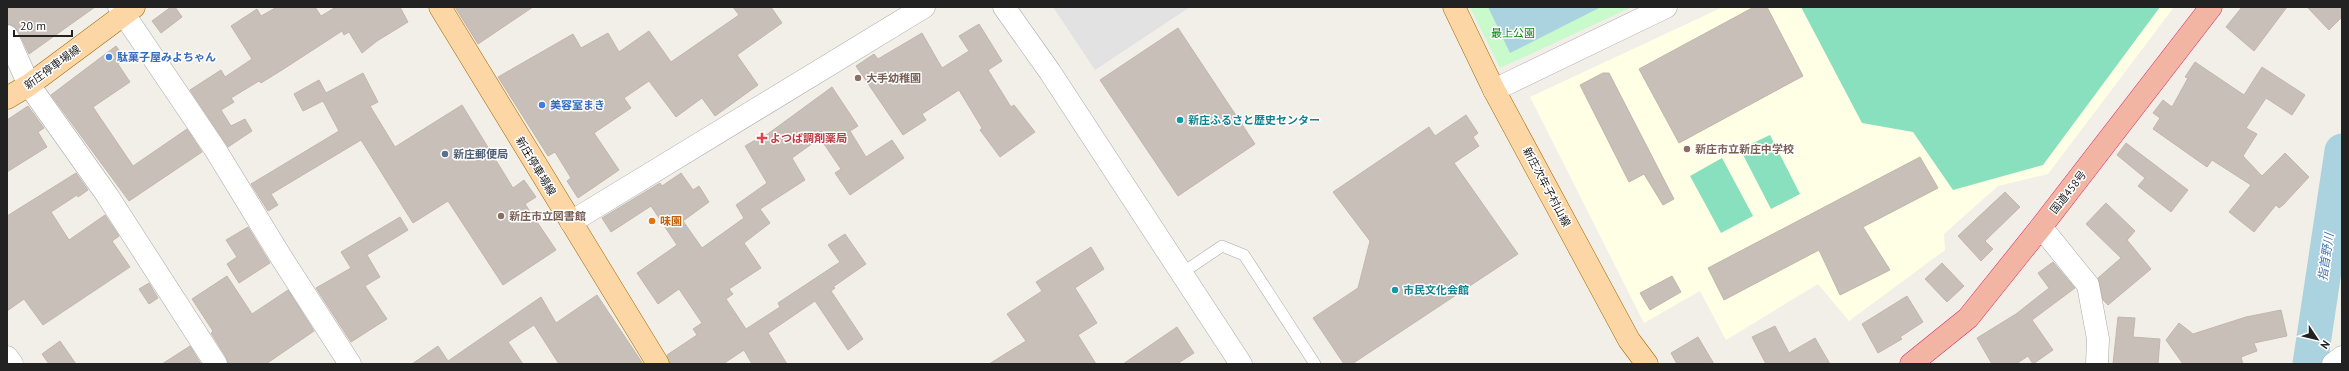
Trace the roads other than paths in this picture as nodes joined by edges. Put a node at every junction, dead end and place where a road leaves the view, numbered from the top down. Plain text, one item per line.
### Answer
1 (440, 7) edge
2 (924, 7) edge
3 (1004, 7) edge
4 (1454, 7) edge
5 (1666, 7) edge
6 (2211, 7) edge
7 (126, 9) edge
8 (7, 36) edge
9 (28, 85) junction
10 (1494, 90) junction
11 (7, 98) edge
12 (571, 222) junction
13 (2041, 227) junction
14 (1182, 273) junction
15 (7, 357) edge
16 (2342, 357) edge
17 (12, 364) edge
18 (216, 364) edge
19 (350, 364) edge
20 (658, 364) edge
21 (1241, 364) edge
22 (1315, 364) edge
23 (1647, 364) edge
24 (1911, 364) edge
25 (2097, 364) edge
26 (2332, 364) edge

1 - 12 main road, 新庄停車場線
2 - 12 street
3 - 14 street
4 - 10 main road, 新庄次年子村山線
5 - 10 street
6 - 13 highway, 国道458号
7 - 9 main road, 新庄停車場線
7 - 19 street
8 - 9 street
9 - 11 main road, 新庄停車場線
9 - 18 street
10 - 23 main road, 新庄次年子村山線
12 - 20 main road, 新庄停車場線
13 - 24 highway, 国道458号
13 - 25 street
14 - 21 street
14 - 22 lane
15 - 17 street
16 - 26 street

